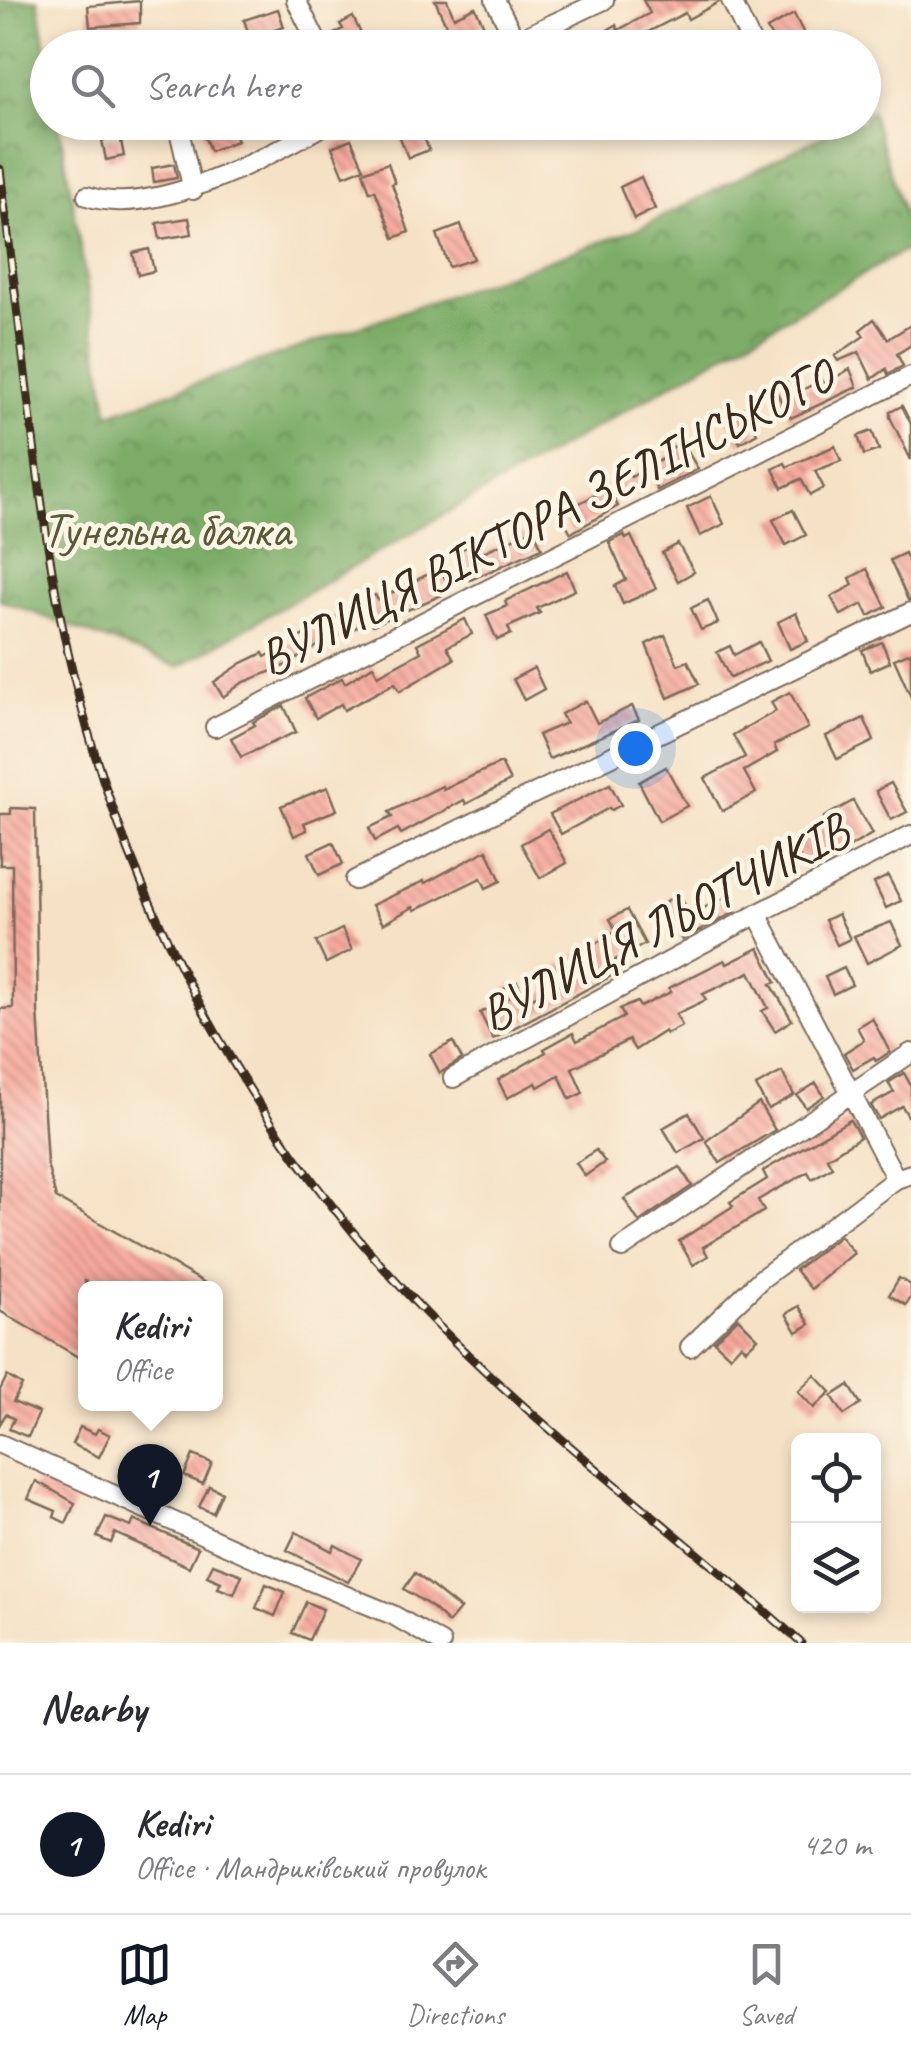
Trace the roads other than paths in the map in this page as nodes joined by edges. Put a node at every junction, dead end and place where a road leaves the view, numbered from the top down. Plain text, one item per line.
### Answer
1 (296, 0) edge
2 (495, 0) edge
3 (604, 0) edge
4 (730, 0) edge
5 (311, 30) edge
6 (504, 30) edge
7 (539, 30) edge
8 (745, 30) edge
9 (182, 140) edge
10 (294, 140) edge
11 (193, 190) junction
12 (87, 196) dead end
13 (911, 376) edge
14 (911, 612) edge
15 (215, 727) dead end
16 (911, 835) edge
17 (355, 880) dead end
18 (757, 914) junction
19 (911, 1053) edge
20 (454, 1078) dead end
21 (850, 1094) junction
22 (903, 1176) edge
23 (622, 1248) dead end
24 (690, 1347) dead end
25 (0, 1444) edge
26 (441, 1643) edge

1 - 5 street
2 - 6 street
3 - 7 street
4 - 8 street
9 - 11 street
10 - 11 street
11 - 12 street
13 - 15 street, ВУЛИЦЯ ВІКТОРА ЗЕЛІНСЬКОГО
14 - 17 street
16 - 18 street, ВУЛИЦЯ ЛЬОТЧИКІВ
18 - 20 street, ВУЛИЦЯ ЛЬОТЧИКІВ
18 - 21 street
19 - 21 street
21 - 22 street
21 - 23 street
22 - 24 street
25 - 26 street

